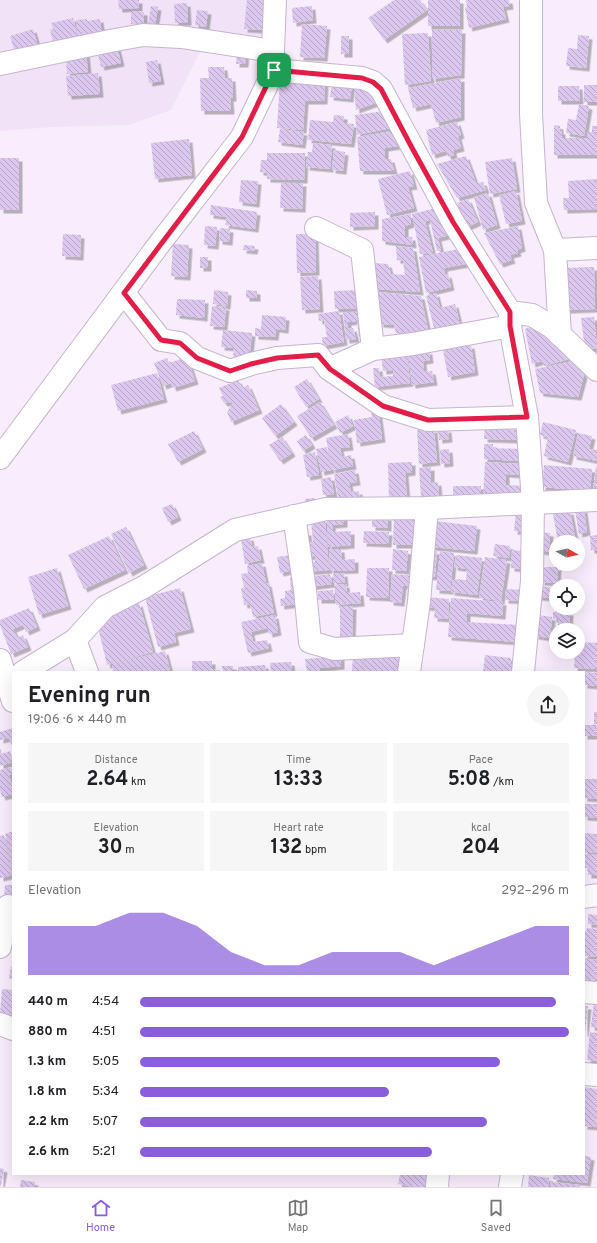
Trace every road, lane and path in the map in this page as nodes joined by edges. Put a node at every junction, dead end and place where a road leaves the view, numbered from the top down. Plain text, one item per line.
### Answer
1 (276, 0) edge
2 (531, 0) edge
3 (273, 61) junction
4 (0, 64) edge
5 (316, 228) dead end
6 (597, 248) edge
7 (555, 250) junction
8 (124, 293) junction
9 (510, 319) junction
10 (560, 335) junction
11 (373, 349) junction
12 (595, 366) edge
13 (330, 369) junction
14 (527, 417) junction
15 (0, 458) edge
16 (597, 500) edge
17 (533, 502) junction
18 (427, 508) junction
19 (294, 516) junction
20 (75, 640) junction
21 (414, 645) junction
22 (0, 660) edge
23 (29, 671) edge
24 (87, 671) edge
25 (410, 671) edge
26 (523, 671) edge
27 (11, 683) edge
28 (597, 895) edge
29 (585, 897) edge
30 (7, 907) edge
31 (0, 947) edge
32 (585, 992) edge
33 (597, 993) edge
34 (0, 1024) edge
35 (12, 1029) edge
36 (585, 1074) edge
37 (597, 1075) edge
38 (438, 1175) edge
39 (512, 1175) edge
40 (436, 1187) edge
41 (510, 1187) edge

1 - 3 street
2 - 7 street
3 - 4 street
3 - 8 street
3 - 9 street
5 - 11 street
6 - 7 street
7 - 10 street
8 - 13 street
8 - 15 street
9 - 10 street
9 - 11 street
9 - 14 street
10 - 12 street
11 - 13 street
13 - 14 street
14 - 17 street
16 - 17 street
17 - 18 street
17 - 26 street
18 - 19 street
18 - 21 street
19 - 20 street
19 - 21 street
20 - 23 street
20 - 24 street
21 - 25 street
22 - 27 street
28 - 29 street
30 - 31 street
32 - 33 street
34 - 35 street
36 - 37 street
38 - 40 street
39 - 41 street

